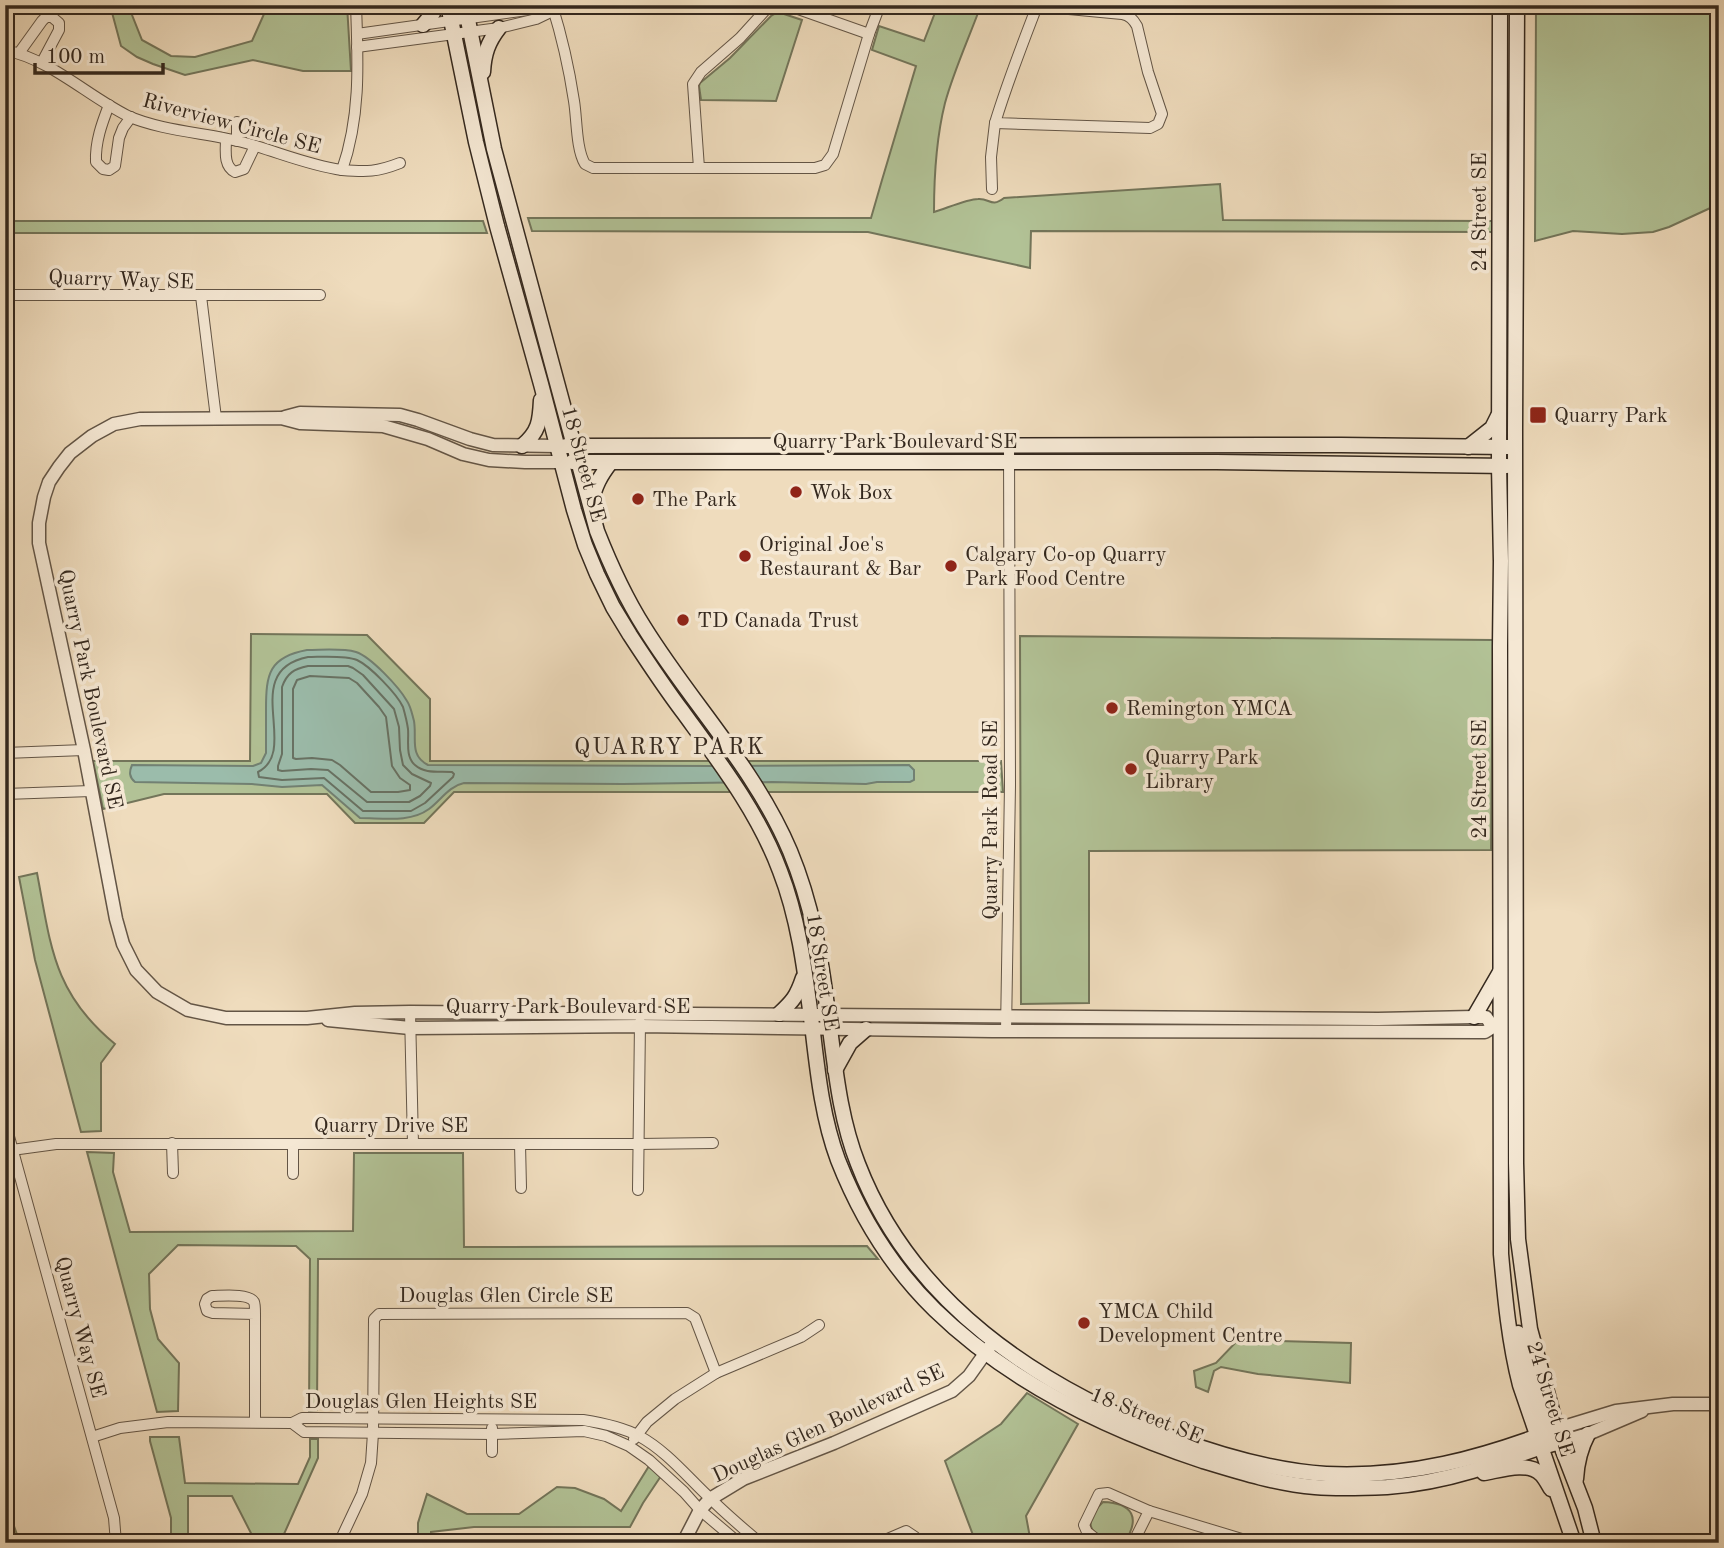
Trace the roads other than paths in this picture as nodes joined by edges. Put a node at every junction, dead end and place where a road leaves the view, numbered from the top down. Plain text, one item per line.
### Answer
1 (185, 5) edge
2 (192, 5) edge
3 (356, 5) edge
4 (435, 5) edge
5 (448, 5) edge
6 (565, 5) edge
7 (770, 5) edge
8 (787, 5) edge
9 (880, 5) edge
10 (1500, 5) edge
11 (1517, 5) edge
12 (1038, 6) edge
13 (553, 8) edge
14 (467, 18) edge
15 (423, 24) junction
16 (452, 28) junction
17 (499, 28) junction
18 (357, 34) junction
19 (869, 34) junction
20 (358, 47) junction
21 (5, 50) edge
22 (19, 53) junction
23 (42, 62) junction
24 (482, 87) junction
25 (109, 105) junction
26 (131, 117) junction
27 (237, 121) dead end
28 (995, 123) junction
29 (226, 139) junction
30 (237, 141) junction
31 (255, 146) junction
32 (400, 163) dead end
33 (699, 168) junction
34 (342, 170) junction
35 (992, 189) dead end
36 (5, 295) edge
37 (320, 295) dead end
38 (201, 296) junction
39 (541, 384) junction
40 (1499, 412) junction
41 (216, 418) junction
42 (281, 418) junction
43 (522, 446) junction
44 (557, 446) junction
45 (575, 446) junction
46 (1009, 446) junction
47 (1468, 447) junction
48 (1499, 447) junction
49 (1515, 447) junction
50 (562, 462) junction
51 (578, 462) junction
52 (611, 462) junction
53 (1009, 463) junction
54 (1499, 466) junction
55 (1516, 466) junction
56 (590, 508) junction
57 (84, 750) junction
58 (5, 752) edge
59 (91, 791) junction
60 (5, 794) edge
61 (1501, 971) junction
62 (804, 973) junction
63 (410, 1012) junction
64 (779, 1014) junction
65 (809, 1014) junction
66 (1006, 1017) junction
67 (1206, 1017) junction
68 (1474, 1017) junction
69 (307, 1018) junction
70 (640, 1020) junction
71 (829, 1022) junction
72 (1497, 1027) junction
73 (410, 1028) junction
74 (812, 1029) junction
75 (866, 1029) junction
76 (1006, 1031) junction
77 (1206, 1031) junction
78 (835, 1069) junction
79 (5, 1122) edge
80 (172, 1143) junction
81 (713, 1143) dead end
82 (293, 1144) junction
83 (413, 1144) junction
84 (520, 1144) junction
85 (639, 1144) junction
86 (12, 1150) junction
87 (173, 1173) dead end
88 (293, 1174) dead end
89 (521, 1188) dead end
90 (638, 1190) dead end
91 (1505, 1300) junction
92 (255, 1314) junction
93 (819, 1325) dead end
94 (990, 1347) junction
95 (716, 1373) junction
96 (1719, 1404) edge
97 (1528, 1406) junction
98 (1650, 1407) junction
99 (373, 1419) junction
100 (492, 1420) junction
101 (255, 1422) junction
102 (292, 1423) junction
103 (373, 1433) junction
104 (492, 1434) junction
105 (1588, 1434) junction
106 (638, 1435) junction
107 (92, 1437) junction
108 (1549, 1437) junction
109 (629, 1446) junction
110 (1511, 1446) junction
111 (492, 1452) dead end
112 (1472, 1471) junction
113 (1575, 1484) junction
114 (710, 1499) junction
115 (700, 1510) junction
116 (1149, 1511) junction
117 (1566, 1518) junction
118 (341, 1542) edge
119 (117, 1543) edge
120 (683, 1543) edge
121 (738, 1543) edge
122 (760, 1543) edge
123 (878, 1543) edge
124 (914, 1543) edge
125 (1101, 1543) edge
126 (1133, 1543) edge
127 (1255, 1543) edge
128 (1454, 1543) edge
129 (1494, 1543) edge
130 (1574, 1543) edge
131 (1594, 1543) edge

1 - 2 street
3 - 18 street, Riverview Circle SE
4 - 15 main road
5 - 16 main road, 18 Street SE
6 - 13 street
7 - 33 street
8 - 19 street
9 - 19 street
10 - 40 main road, 24 Street SE
11 - 49 main road, 24 Street SE
12 - 28 street
12 - 28 street
13 - 14 street
13 - 17 street
13 - 33 street
14 - 16 street
14 - 17 street
14 - 24 main road, 18 Street SE
15 - 16 street
15 - 18 street
16 - 20 street
16 - 39 main road, 18 Street SE
17 - 24 main road
18 - 20 street, Riverview Circle SE
19 - 33 street
20 - 34 street, Riverview Circle SE
21 - 22 street, Riverview Circle SE
22 - 23 street, Riverview Circle SE
22 - 23 street
23 - 25 street, Riverview Circle SE
24 - 45 main road, 18 Street SE
25 - 26 street, Riverview Circle SE
25 - 26 street
26 - 29 street, Riverview Circle SE
27 - 30 street
28 - 35 street
29 - 30 street, Riverview Circle SE
29 - 31 street
30 - 31 street, Riverview Circle SE
31 - 34 street, Riverview Circle SE
32 - 34 street
36 - 38 street, Quarry Way SE
37 - 38 street
38 - 41 street, Quarry Way SE
39 - 43 main road
39 - 44 main road, 18 Street SE
40 - 47 main road
40 - 48 main road, 24 Street SE
41 - 42 street, Quarry Park Boulevard SE
41 - 57 street, Quarry Park Boulevard SE
42 - 43 street, Quarry Park Boulevard SE
42 - 50 street, Quarry Park Boulevard SE
43 - 44 street, Quarry Park Boulevard SE
44 - 45 main road, Quarry Park Boulevard SE
44 - 50 main road, 18 Street SE
45 - 46 main road, Quarry Park Boulevard SE
45 - 51 main road, 18 Street SE
46 - 47 main road, Quarry Park Boulevard SE
46 - 53 street, Quarry Park Road SE
47 - 48 main road, Quarry Park Boulevard SE
48 - 49 main road, Quarry Park Boulevard SE
48 - 54 main road, 24 Street SE
49 - 55 main road, 24 Street SE
50 - 51 main road, Quarry Park Boulevard SE
50 - 62 main road, 18 Street SE
51 - 52 main road, Quarry Park Boulevard SE
51 - 56 main road, 18 Street SE
52 - 53 main road, Quarry Park Boulevard SE
52 - 56 main road
53 - 54 main road, Quarry Park Boulevard SE
53 - 66 street, Quarry Park Road SE
54 - 55 main road, Quarry Park Boulevard SE
54 - 61 main road, 24 Street SE
55 - 108 main road, 24 Street SE
56 - 71 main road, 18 Street SE
57 - 58 street
57 - 59 street, Quarry Park Boulevard SE
59 - 60 street
59 - 69 street, Quarry Park Boulevard SE
61 - 68 main road
61 - 72 main road, 24 Street SE
62 - 64 main road
62 - 65 main road, 18 Street SE
63 - 69 street, Quarry Park Boulevard SE
63 - 70 street, Quarry Park Boulevard SE
63 - 73 street
64 - 65 street, Quarry Park Boulevard SE
64 - 70 street, Quarry Park Boulevard SE
65 - 71 street, Quarry Park Boulevard SE
65 - 74 main road, 18 Street SE
66 - 67 street
66 - 71 street
66 - 76 street, Quarry Park Road SE
67 - 68 street
67 - 77 street
68 - 72 street
69 - 73 street, Quarry Park Boulevard SE
70 - 73 street, Quarry Park Boulevard SE
70 - 74 street, Quarry Park Boulevard SE
70 - 85 street
71 - 74 street, Quarry Park Boulevard SE
71 - 75 street
71 - 78 main road, 18 Street SE
72 - 77 street
72 - 91 main road, 24 Street SE
73 - 83 street
74 - 94 main road, 18 Street SE
75 - 76 street
75 - 78 main road
76 - 77 street
78 - 94 main road, 18 Street SE
79 - 86 street, Quarry Way SE
80 - 82 street, Quarry Drive SE
80 - 86 street, Quarry Drive SE
80 - 87 street
81 - 85 street, Quarry Drive SE
82 - 83 street, Quarry Drive SE
82 - 88 street
83 - 84 street, Quarry Drive SE
84 - 85 street, Quarry Drive SE
84 - 89 street
85 - 90 street
86 - 107 street, Quarry Way SE
91 - 97 main road, 24 Street SE
91 - 108 main road
92 - 92 street
92 - 101 street
93 - 95 street
94 - 110 main road, 18 Street SE
94 - 112 main road, 18 Street SE
94 - 114 street, Douglas Glen Boulevard SE
95 - 99 street, Douglas Glen Circle SE
95 - 106 street
96 - 98 street
97 - 108 main road, 24 Street SE
97 - 110 main road
98 - 105 street
98 - 108 street
99 - 100 street, Douglas Glen Heights SE
99 - 102 street, Douglas Glen Heights SE
99 - 103 street, Douglas Glen Circle SE
100 - 104 street
100 - 106 street, Douglas Glen Heights SE
101 - 102 street
101 - 107 street
102 - 103 street, Douglas Glen Heights SE
103 - 104 street, Douglas Glen Heights SE
103 - 118 street, Douglas Glen Circle SE
104 - 109 street, Douglas Glen Heights SE
104 - 111 street
105 - 108 street
105 - 113 main road
106 - 109 street
106 - 114 street, Douglas Glen Heights SE
107 - 119 street, Quarry Way SE
108 - 110 main road, 18 Street SE
108 - 112 main road, 18 Street SE
108 - 113 main road, 24 Street SE
108 - 117 main road, 24 Street SE
109 - 115 street, Douglas Glen Heights SE
112 - 117 main road
113 - 131 main road, 24 Street SE
114 - 115 street, Douglas Glen Boulevard SE
114 - 122 street, Douglas Glen Heights SE
115 - 120 street, Douglas Glen Boulevard SE
115 - 121 street, Douglas Glen Heights SE
116 - 125 street
116 - 126 street
116 - 127 street
117 - 130 main road, 24 Street SE
123 - 124 street
128 - 129 street

